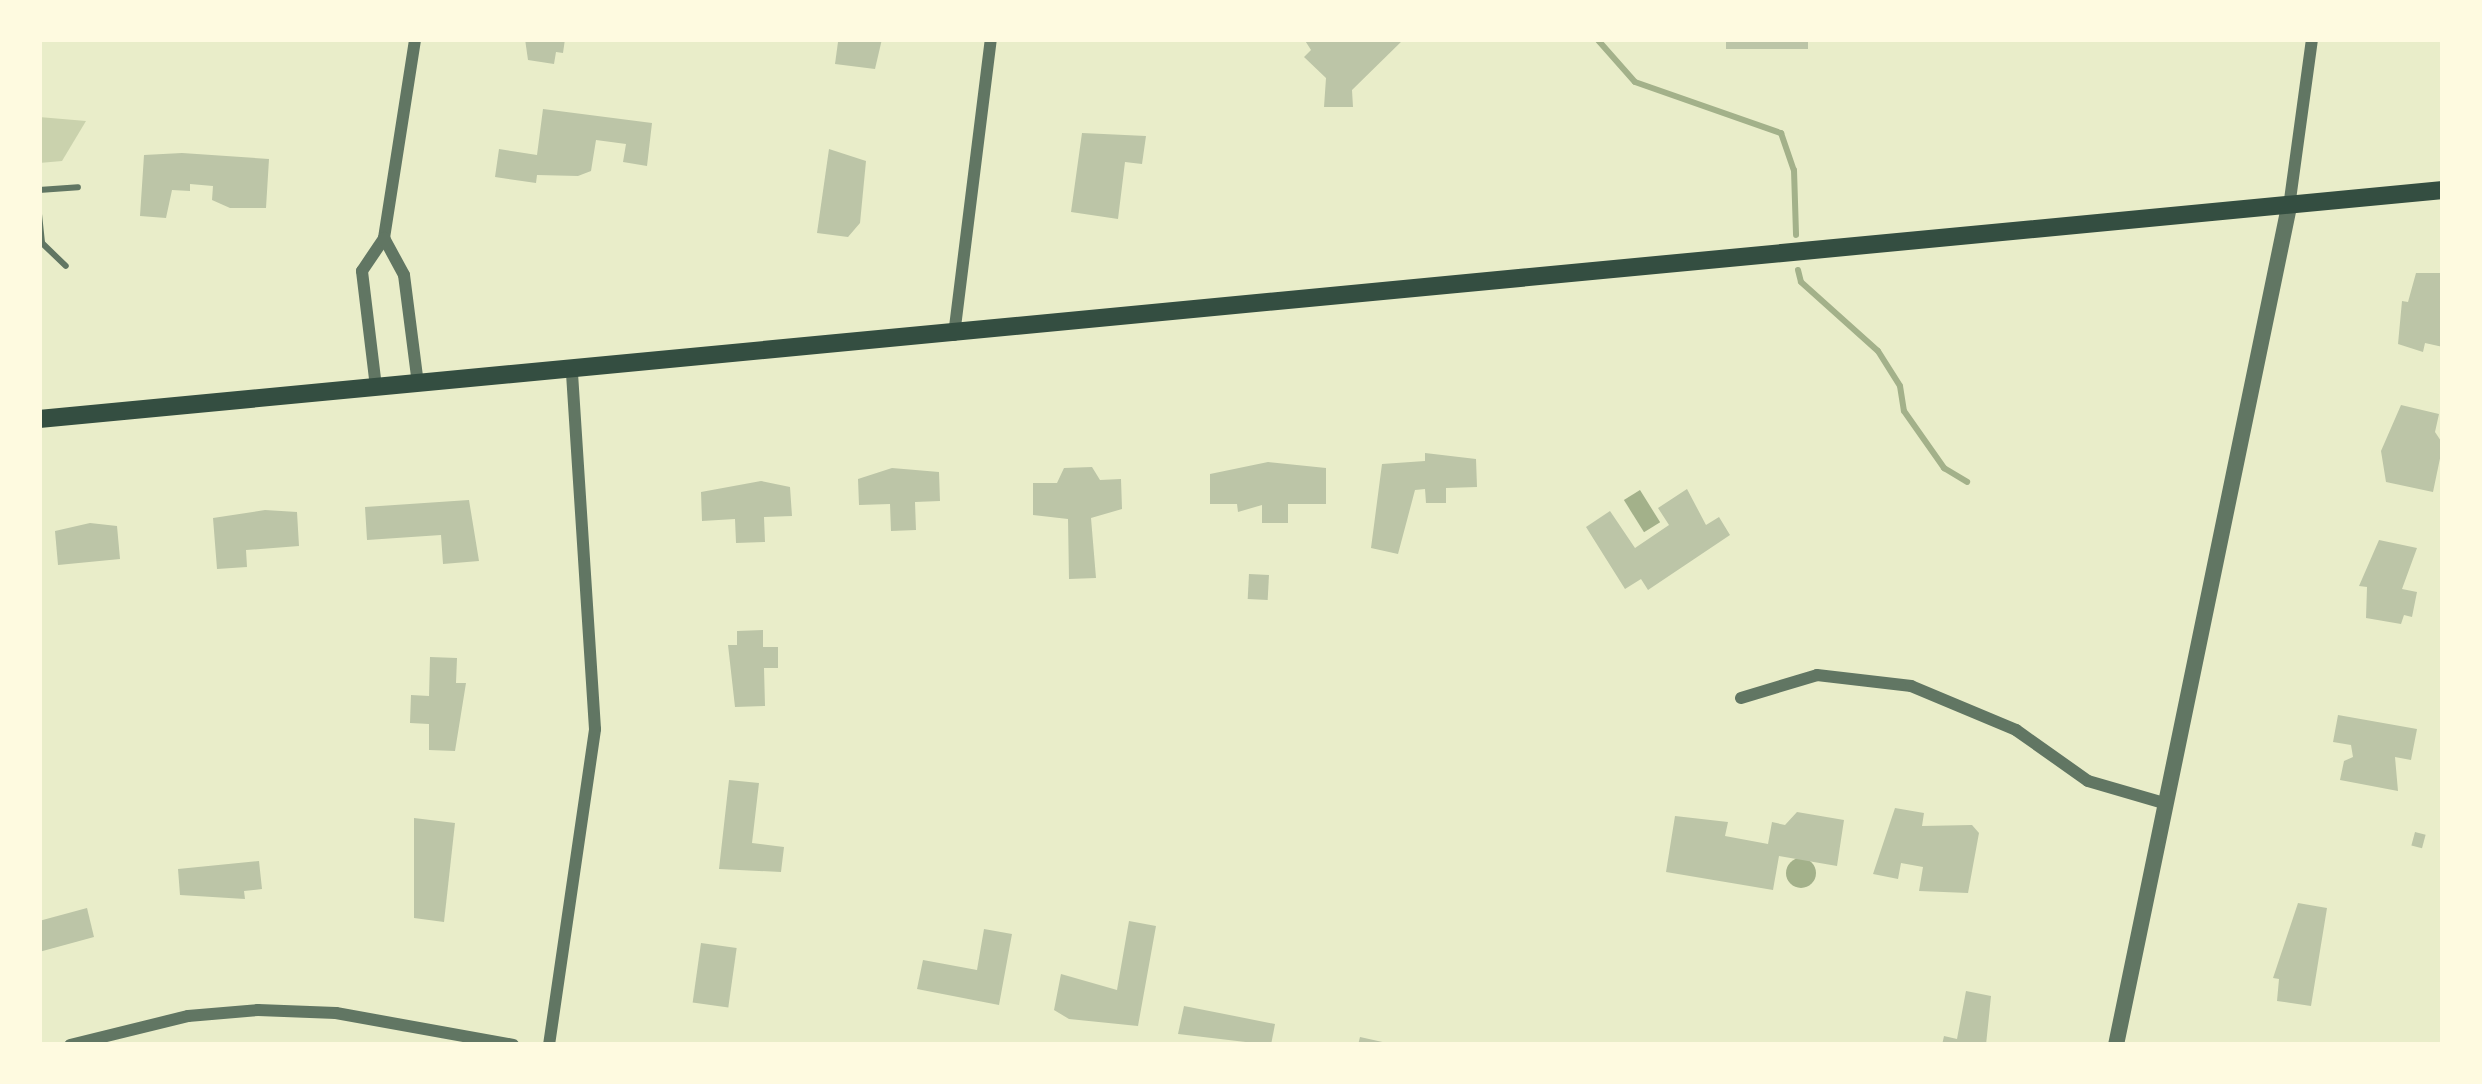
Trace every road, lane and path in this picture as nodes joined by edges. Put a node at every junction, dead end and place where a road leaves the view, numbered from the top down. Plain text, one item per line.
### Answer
1 (415, 39) edge
2 (991, 39) edge
3 (2312, 39) edge
4 (78, 188) dead end
5 (39, 190) edge
6 (2443, 190) edge
7 (2289, 207) junction
8 (39, 214) edge
9 (385, 238) junction
10 (66, 266) dead end
11 (954, 336) junction
12 (572, 370) junction
13 (418, 383) junction
14 (376, 387) junction
15 (39, 419) edge
16 (1741, 698) dead end
17 (2167, 804) junction
18 (70, 1045) edge
19 (513, 1045) edge
20 (549, 1045) edge
21 (2116, 1045) edge

1 - 9 street
2 - 11 street
3 - 7 street
4 - 5 lane
6 - 7 main road
7 - 11 main road
7 - 17 street
8 - 10 lane
9 - 13 street
9 - 14 street
11 - 12 main road
12 - 13 main road
12 - 20 street
13 - 14 main road
14 - 15 main road
16 - 17 street
17 - 21 street
18 - 19 street

